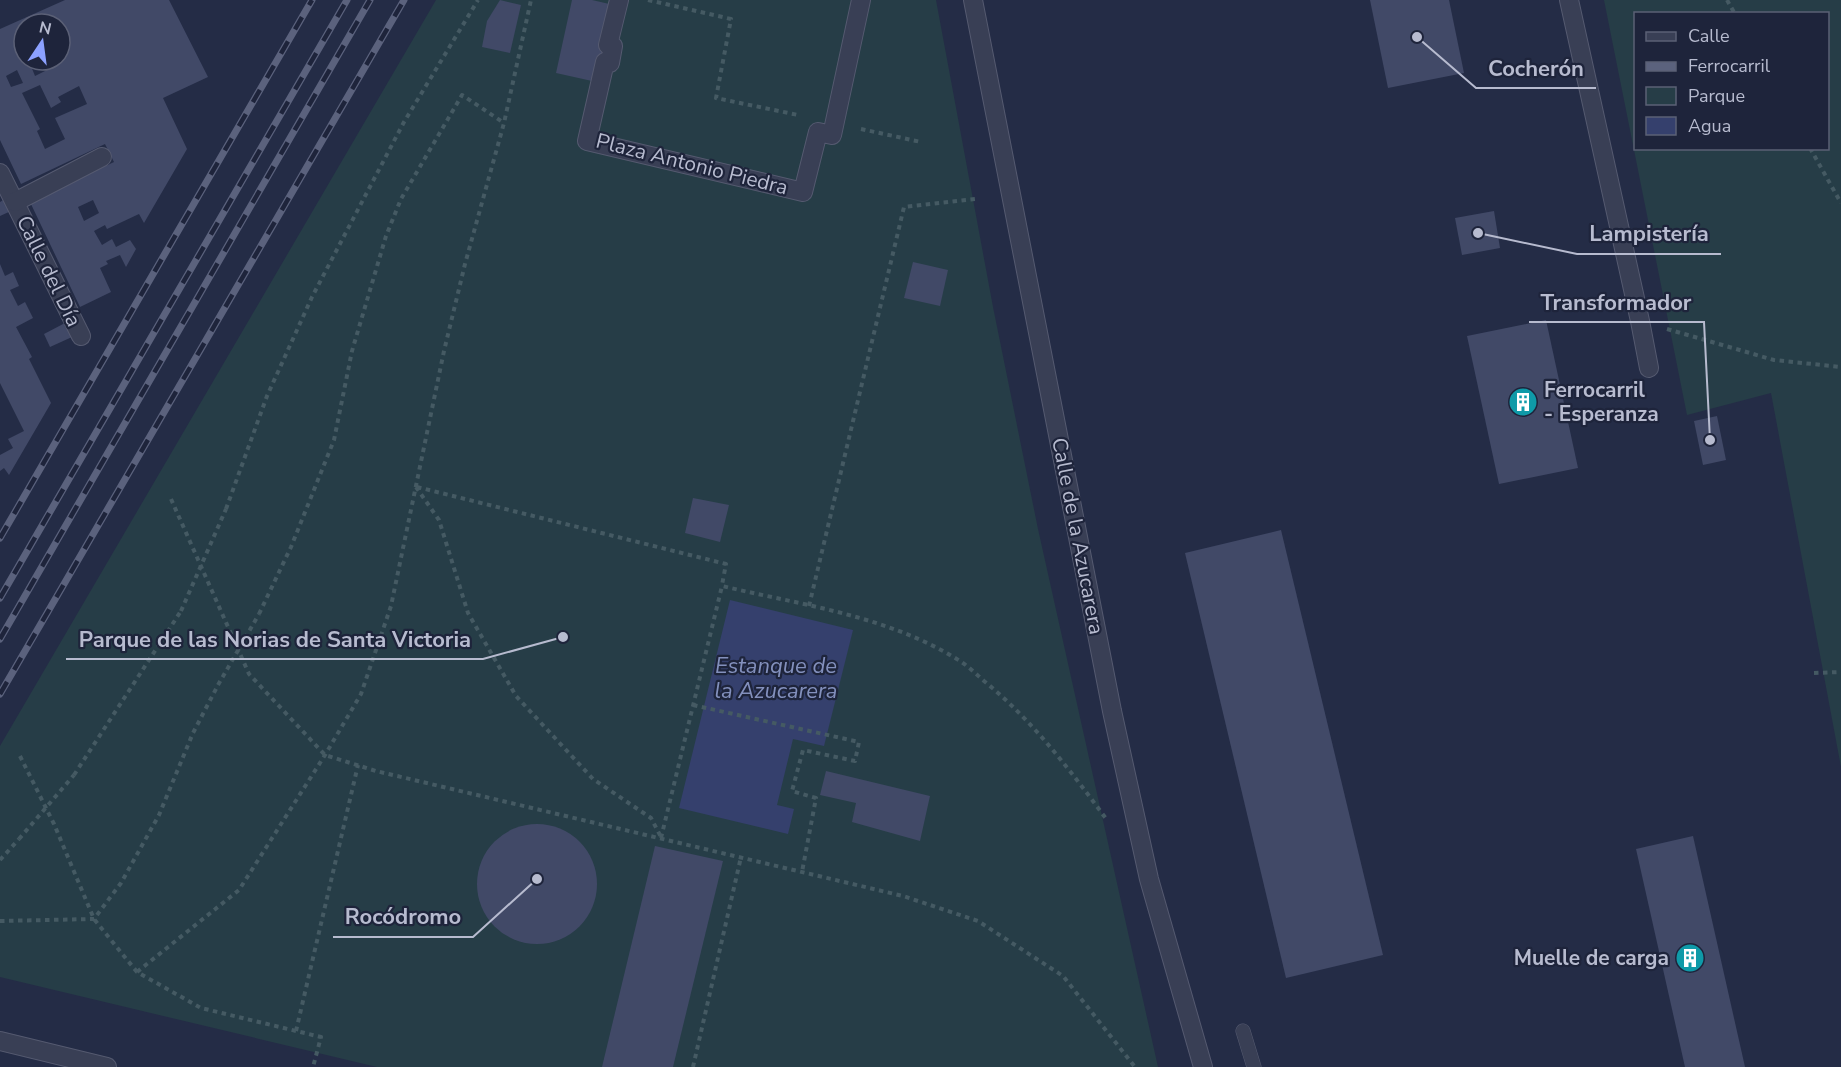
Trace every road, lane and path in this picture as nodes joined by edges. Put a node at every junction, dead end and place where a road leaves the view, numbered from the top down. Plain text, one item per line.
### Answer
1 (478, 0) edge
2 (531, 0) edge
3 (619, 0) edge
4 (648, 0) edge
5 (861, 0) edge
6 (973, 0) edge
7 (1569, 0) edge
8 (504, 123) junction
9 (834, 123) junction
10 (921, 142) dead end
11 (1811, 150) edge
12 (102, 157) dead end
13 (0, 173) edge
14 (975, 199) dead end
15 (15, 202) junction
16 (1841, 203) edge
17 (1640, 321) junction
18 (81, 336) dead end
19 (1841, 367) edge
20 (1649, 368) dead end
21 (416, 487) junction
22 (171, 499) dead end
23 (722, 586) junction
24 (809, 606) junction
25 (1841, 672) edge
26 (1814, 673) dead end
27 (693, 705) junction
28 (325, 755) junction
29 (20, 756) dead end
30 (358, 765) junction
31 (1109, 823) dead end
32 (661, 838) junction
33 (741, 857) junction
34 (0, 860) edge
35 (802, 872) junction
36 (94, 918) junction
37 (0, 921) edge
38 (137, 972) junction
39 (296, 1031) junction
40 (1243, 1031) dead end
41 (0, 1041) edge
42 (107, 1067) edge
43 (313, 1067) edge
44 (693, 1067) edge
45 (1135, 1067) edge
46 (1203, 1067) edge
47 (1254, 1067) edge

1 - 34 path, bridge
2 - 8 path
3 - 9 street, Plaza Antonio Piedra
4 - 9 path
5 - 9 street
6 - 46 street, Calle de la Azucarera
7 - 17 street
8 - 21 path
8 - 36 path, bridge
9 - 10 path
11 - 16 path
12 - 15 street
13 - 15 street, Calle del Día
14 - 24 path
15 - 18 street, Calle del Día
17 - 19 path
17 - 20 street
21 - 23 path
21 - 28 path
21 - 32 path
22 - 28 path
23 - 24 path
23 - 27 path
24 - 31 path
25 - 26 path
27 - 32 path
27 - 35 path
28 - 30 path
28 - 38 path
29 - 36 path
30 - 32 path
30 - 39 path
32 - 33 path
33 - 35 path
33 - 44 path
35 - 45 path
36 - 37 path
36 - 38 path
38 - 39 path
39 - 43 path
40 - 47 lane
41 - 42 street

